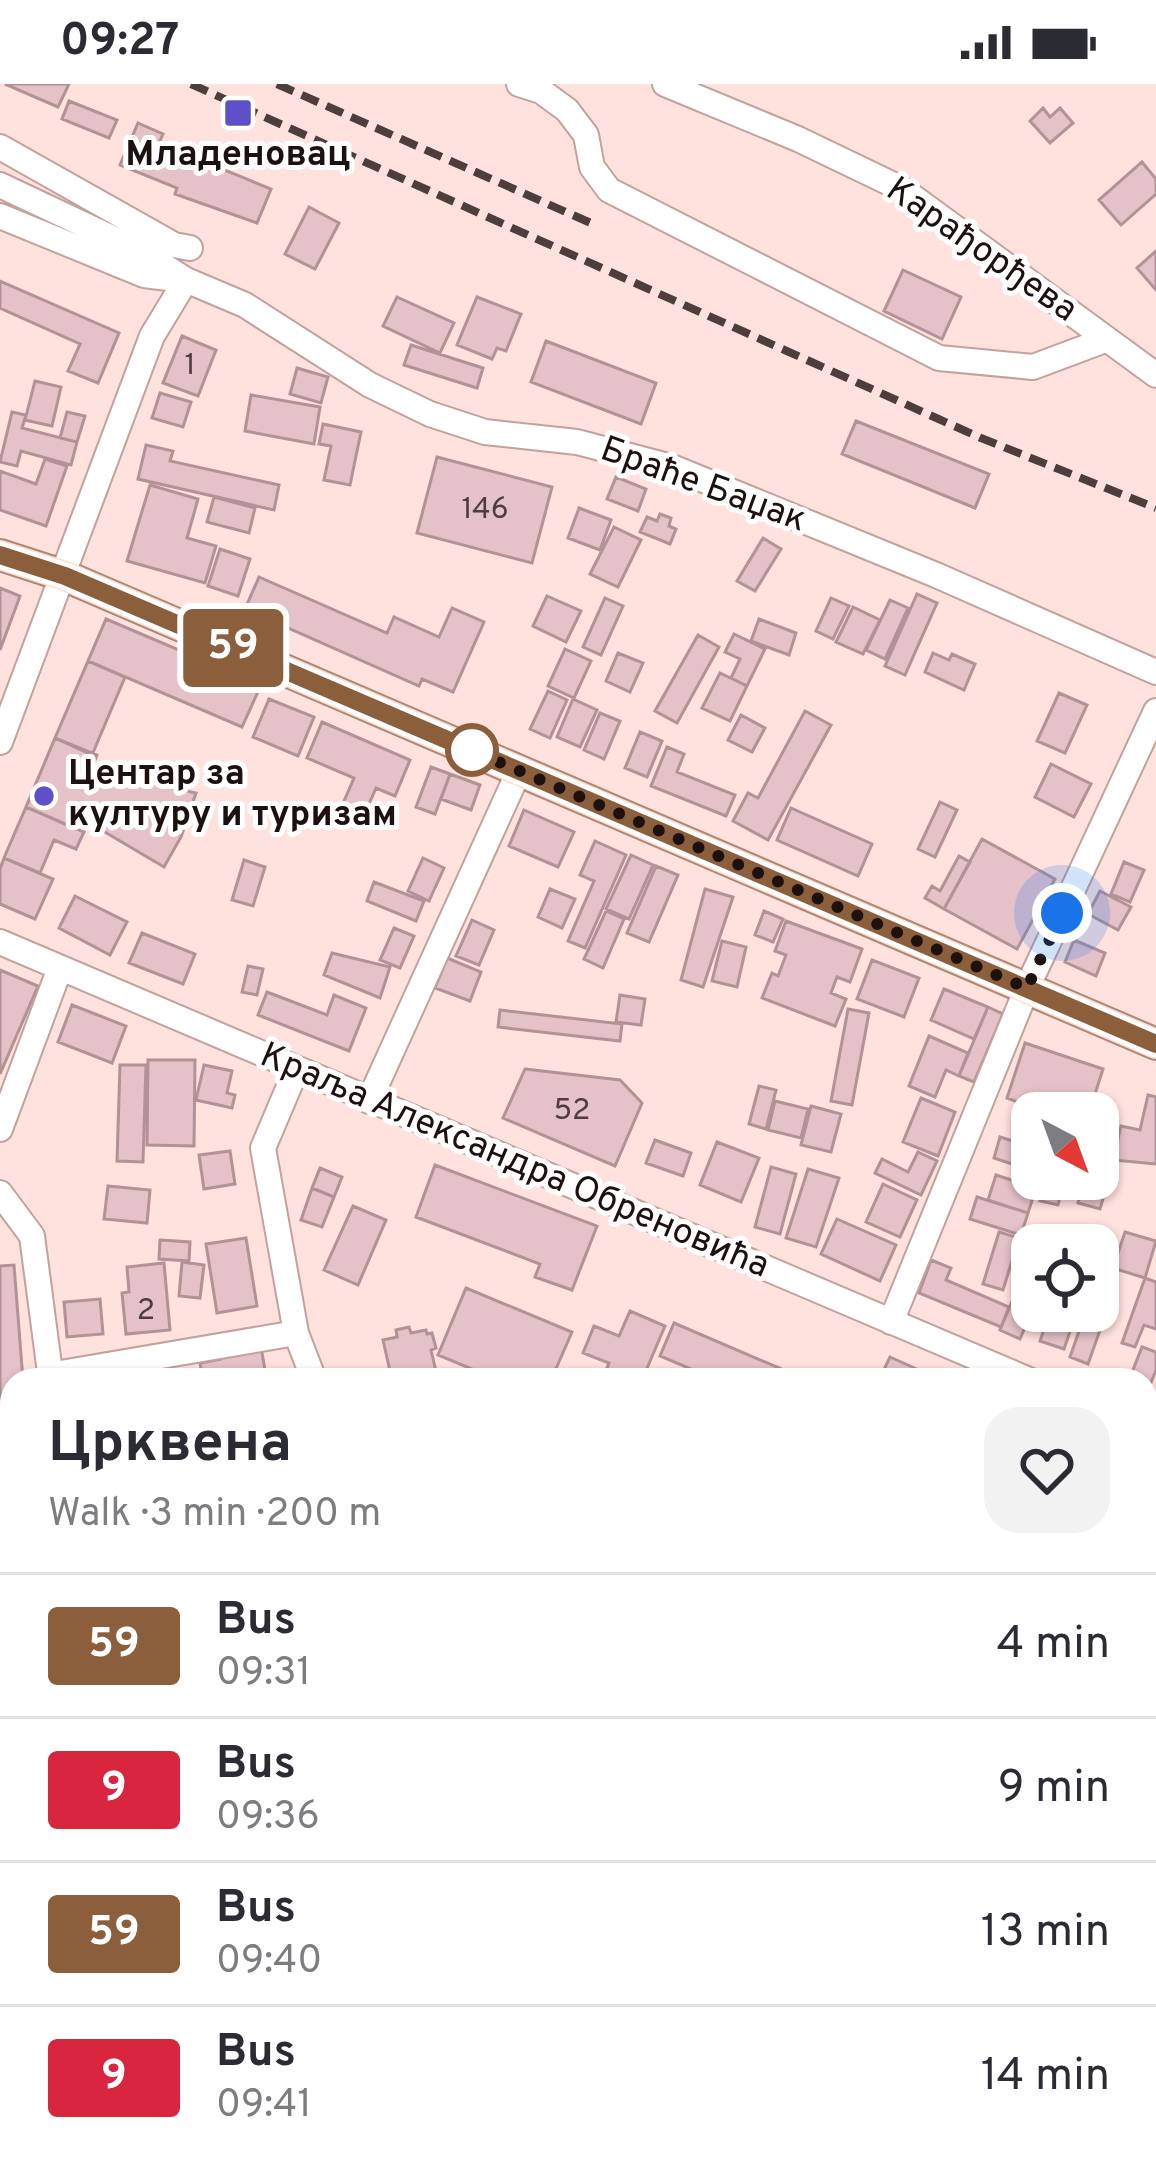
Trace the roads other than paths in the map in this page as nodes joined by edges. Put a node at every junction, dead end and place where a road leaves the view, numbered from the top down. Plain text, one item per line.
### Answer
1 (519, 84) edge
2 (664, 84) edge
3 (0, 147) edge
4 (0, 185) edge
5 (0, 216) edge
6 (190, 248) dead end
7 (186, 280) junction
8 (1105, 340) junction
9 (1156, 375) edge
10 (0, 555) edge
11 (65, 576) junction
12 (1156, 672) edge
13 (1156, 711) edge
14 (0, 742) edge
15 (519, 771) junction
16 (0, 942) edge
17 (60, 968) junction
18 (1027, 988) junction
19 (1156, 1044) edge
20 (296, 1070) junction
21 (369, 1101) junction
22 (0, 1129) edge
23 (0, 1193) edge
24 (891, 1322) junction
25 (296, 1333) junction
26 (49, 1368) edge
27 (100, 1368) edge
28 (309, 1368) edge
29 (1000, 1368) edge

1 - 8 street
2 - 8 street, Карађорђева
3 - 6 street
4 - 7 street, Браће Баџак
5 - 7 street, Браће Баџак
7 - 11 street
7 - 12 street, Браће Баџак
8 - 9 street, Карађорђева
10 - 11 main road
11 - 14 street
11 - 15 main road
13 - 18 street
15 - 18 main road
15 - 21 street
16 - 17 street, Краља Александра Обреновића
17 - 20 street, Краља Александра Обреновића
17 - 22 street
18 - 19 main road
18 - 24 street
20 - 21 street, Краља Александра Обреновића
20 - 25 street
21 - 24 street, Краља Александра Обреновића
23 - 26 street
24 - 29 street, Краља Александра Обреновића
25 - 27 street
25 - 28 street

